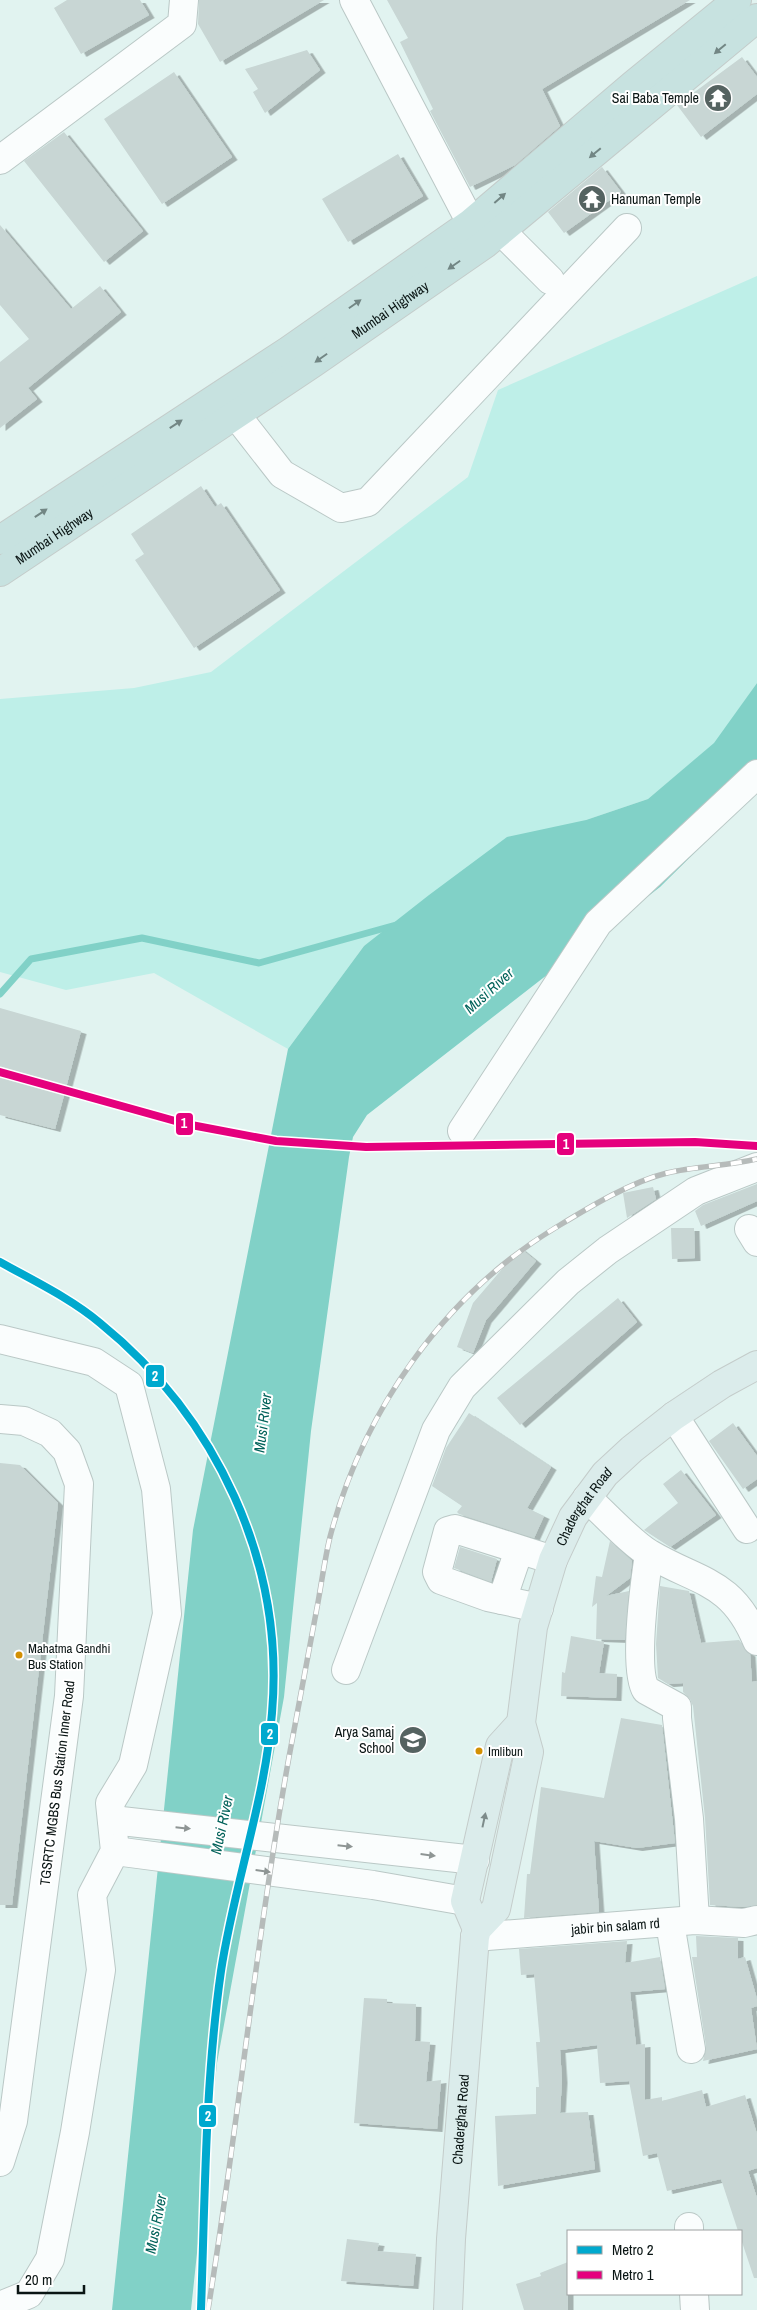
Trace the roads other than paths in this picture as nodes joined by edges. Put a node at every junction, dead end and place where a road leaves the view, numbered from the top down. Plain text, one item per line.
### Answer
1 (184, 0) edge
2 (354, 0) edge
3 (729, 2) edge
4 (749, 25) edge
5 (0, 160) edge
6 (627, 228) dead end
7 (486, 233) junction
8 (550, 280) dead end
9 (236, 415) junction
10 (0, 540) edge
11 (0, 572) edge
12 (757, 774) edge
13 (462, 1130) dead end
14 (757, 1167) edge
15 (0, 1339) edge
16 (757, 1365) edge
17 (674, 1416) junction
18 (0, 1419) edge
19 (587, 1498) junction
20 (747, 1528) dead end
21 (519, 1550) junction
22 (649, 1554) junction
23 (553, 1560) junction
24 (502, 1600) junction
25 (539, 1608) junction
26 (757, 1640) edge
27 (346, 1670) dead end
28 (521, 1723) junction
29 (123, 1822) junction
30 (121, 1852) junction
31 (475, 1860) junction
32 (465, 1901) junction
33 (757, 1920) edge
34 (682, 1921) junction
35 (476, 1933) junction
36 (691, 2049) dead end
37 (0, 2162) edge
38 (694, 2295) edge
39 (0, 2306) edge
40 (448, 2310) edge
41 (695, 2310) edge

1 - 5 street
2 - 7 street
3 - 4 street
7 -> 3 highway, Mumbai Highway
4 -> 7 highway, Mumbai Highway
6 - 9 street
7 - 8 street
7 -> 9 highway, Mumbai Highway
10 -> 7 highway, Mumbai Highway
9 - 11 highway, Mumbai Highway
12 - 13 street
14 - 27 street
15 - 29 street
16 - 17 main road, Chaderghat Road
17 - 19 main road, Chaderghat Road
17 - 20 street
18 - 37 street, TGSRTC MGBS Bus Station Inner Road
19 - 22 street
19 - 23 main road, Chaderghat Road
21 - 23 street
21 - 24 street
21 - 24 street
22 - 26 street
22 - 34 street
23 - 25 main road, Chaderghat Road
24 - 25 street
25 - 28 main road, Chaderghat Road
31 -> 28 main road
28 - 35 main road, Chaderghat Road
29 - 30 street
29 -> 31 street
30 -> 32 street
30 - 39 street
31 - 32 main road
32 - 35 main road
33 - 34 street, jabir bin salam rd
34 - 35 street, jabir bin salam rd
34 - 36 street
35 - 40 main road, Chaderghat Road
38 - 41 street

